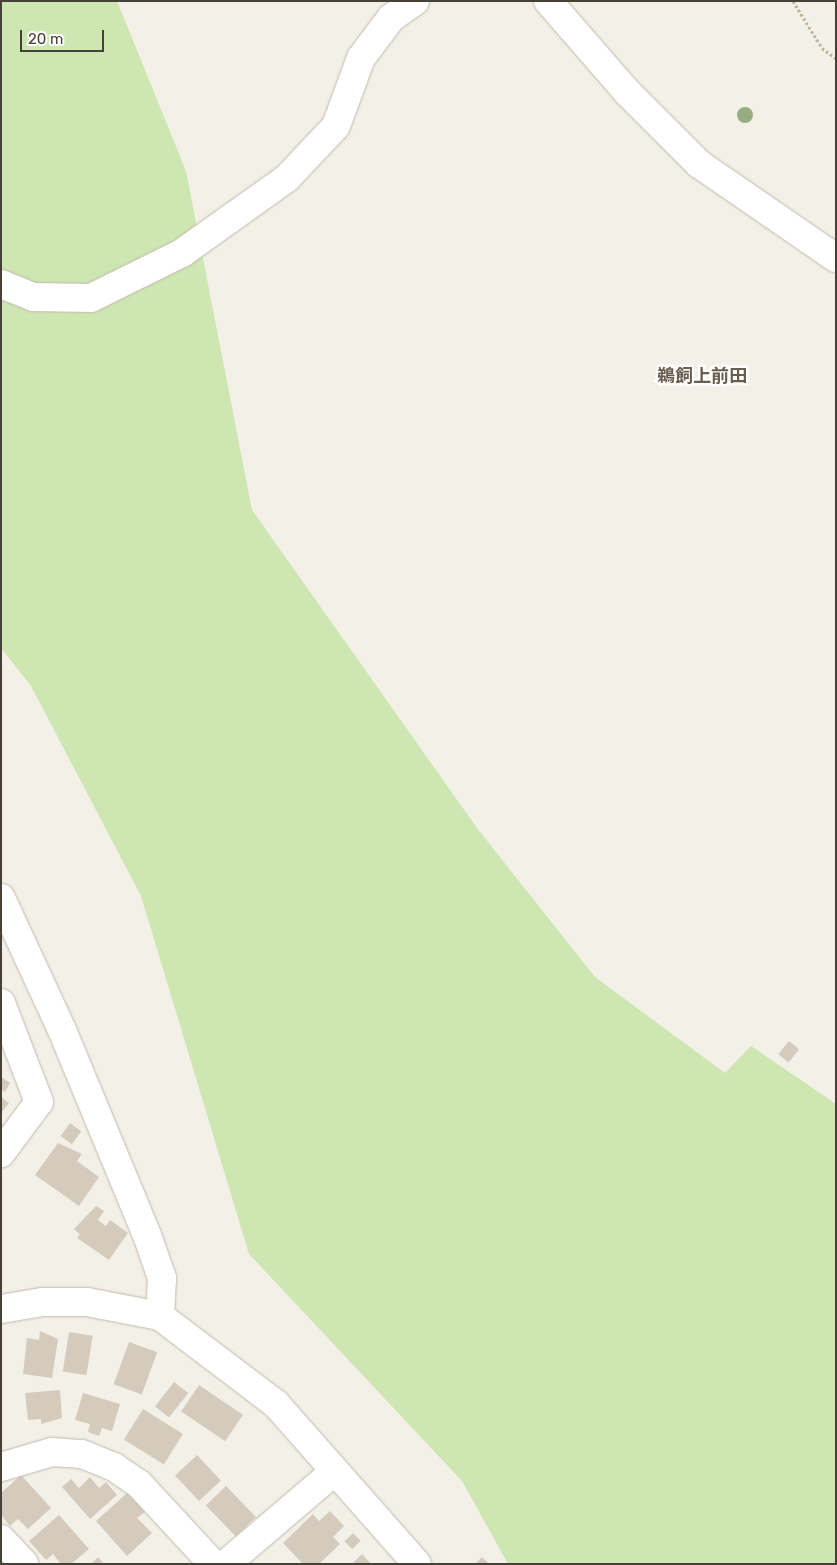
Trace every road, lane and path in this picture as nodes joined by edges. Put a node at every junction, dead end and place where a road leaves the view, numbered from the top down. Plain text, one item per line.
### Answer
1 (415, 1) edge
2 (548, 1) edge
3 (793, 1) edge
4 (836, 58) edge
5 (836, 258) edge
6 (1, 284) edge
7 (1, 898) edge
8 (1, 1003) edge
9 (1, 1154) edge
10 (1, 1309) edge
11 (160, 1316) junction
12 (1, 1467) edge
13 (335, 1471) junction
14 (1, 1539) edge
15 (24, 1564) edge
16 (213, 1564) edge
17 (226, 1564) edge
18 (417, 1564) edge

1 - 6 street
2 - 5 street
3 - 4 path
7 - 11 street
8 - 9 street
10 - 11 street
11 - 13 street
12 - 16 street
13 - 17 street
13 - 18 street
14 - 15 street

